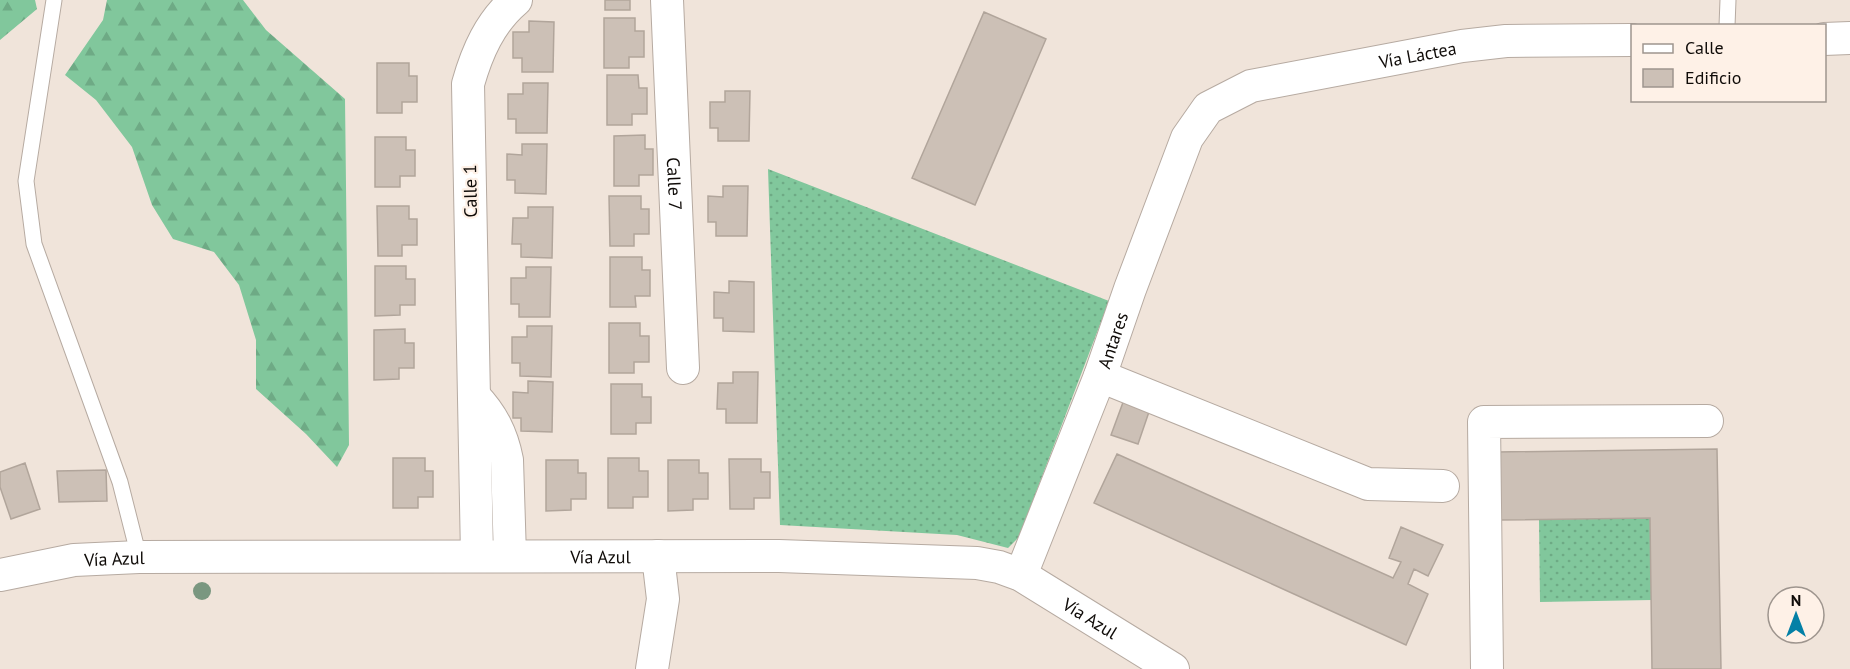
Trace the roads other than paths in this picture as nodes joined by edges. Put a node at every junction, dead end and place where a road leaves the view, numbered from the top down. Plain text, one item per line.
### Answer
1 (54, 0) edge
2 (516, 0) edge
3 (667, 0) edge
4 (1728, 0) edge
5 (1727, 24) edge
6 (1850, 38) edge
7 (1826, 39) edge
8 (1631, 40) edge
9 (1208, 108) joint
10 (683, 368) dead end
11 (1100, 376) junction
12 (474, 396) junction
13 (1707, 421) dead end
14 (1443, 486) dead end
15 (477, 556) junction
16 (510, 556) junction
17 (658, 556) junction
18 (139, 557) junction
19 (0, 575) edge
20 (1021, 575) junction
21 (652, 669) edge
22 (1173, 669) edge
23 (1487, 669) edge

1 - 18 lane
2 - 12 street, Calle 1
3 - 10 street, Calle 7
4 - 5 lane
6 - 7 street
8 - 9 street, Vía Láctea
9 - 11 street, Antares
11 - 14 street
11 - 20 street, Antares
12 - 15 street, Calle 1
12 - 16 street
13 - 23 street
15 - 16 street, Vía Azul
15 - 18 street, Vía Azul
16 - 17 street, Vía Azul
17 - 20 street, Vía Azul
17 - 21 street
18 - 19 street, Vía Azul
20 - 22 street, Vía Azul

